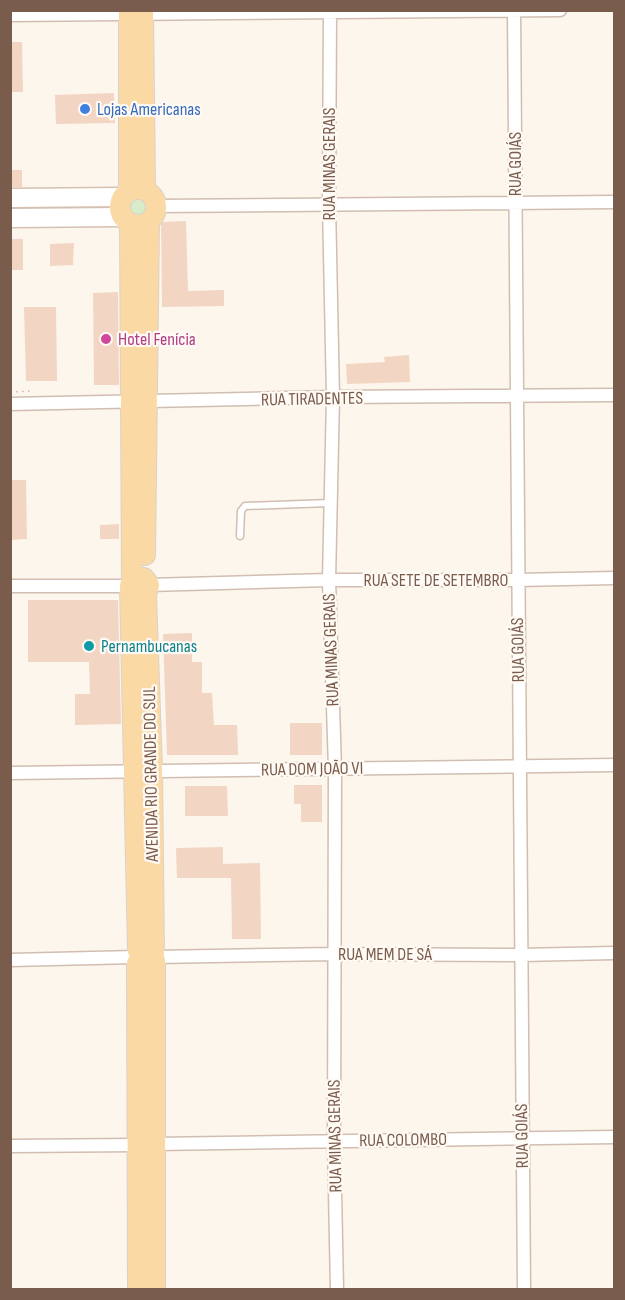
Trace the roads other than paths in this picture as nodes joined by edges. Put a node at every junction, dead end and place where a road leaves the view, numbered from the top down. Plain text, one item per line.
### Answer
1 (560, 10) edge
2 (514, 11) edge
3 (330, 12) edge
4 (136, 13) edge
5 (10, 15) edge
6 (10, 198) edge
7 (615, 202) edge
8 (515, 203) junction
9 (329, 204) junction
10 (136, 207) junction
11 (10, 218) edge
12 (615, 395) edge
13 (516, 397) junction
14 (333, 398) junction
15 (139, 403) junction
16 (10, 404) edge
17 (331, 503) junction
18 (240, 536) dead end
19 (615, 578) edge
20 (329, 580) junction
21 (517, 580) junction
22 (10, 586) edge
23 (139, 586) junction
24 (615, 765) edge
25 (520, 766) junction
26 (335, 769) junction
27 (143, 771) junction
28 (10, 773) edge
29 (615, 953) edge
30 (334, 954) junction
31 (521, 955) junction
32 (146, 957) junction
33 (10, 960) edge
34 (615, 1137) edge
35 (521, 1139) junction
36 (334, 1141) junction
37 (146, 1144) junction
38 (10, 1146) edge
39 (138, 1290) edge
40 (155, 1290) edge
41 (338, 1290) edge
42 (524, 1290) edge

1 - 2 street
2 - 3 street
2 - 8 street, RUA GOIÁS
3 - 4 street
3 - 9 street, RUA MINAS GERAIS
4 - 5 street
4 - 10 main road, AVENIDA RIO GRANDE DO SUL
6 - 10 main road
7 - 8 street
8 - 9 street
8 - 13 street, RUA GOIÁS
9 - 10 street
9 - 14 street, RUA MINAS GERAIS
10 - 11 main road
10 - 15 main road, AVENIDA RIO GRANDE DO SUL
12 - 13 street, RUA TIRADENTES
13 - 14 street, RUA TIRADENTES
13 - 21 street, RUA GOIÁS
14 - 15 street, RUA TIRADENTES
14 - 17 street, RUA MINAS GERAIS
15 - 16 street, RUA TIRADENTES
15 - 23 main road, AVENIDA RIO GRANDE DO SUL
17 - 18 lane
17 - 20 street, RUA MINAS GERAIS
19 - 21 street, RUA SETE DE SETEMBRO
20 - 21 street, RUA SETE DE SETEMBRO
20 - 23 street, RUA SETE DE SETEMBRO
20 - 26 street, RUA MINAS GERAIS
21 - 25 street, RUA GOIÁS
22 - 23 street, RUA SETE DE SETEMBRO
23 - 27 main road, AVENIDA RIO GRANDE DO SUL
24 - 25 street, RUA DOM JOÃO VI
25 - 26 street, RUA DOM JOÃO VI
25 - 31 street, RUA GOIÁS
26 - 27 street, RUA DOM JOÃO VI
26 - 30 street, RUA MINAS GERAIS
27 - 28 street, RUA DOM JOÃO VI
27 - 32 main road, AVENIDA RIO GRANDE DO SUL
29 - 31 street, RUA MEM DE SÁ
30 - 31 street, RUA MEM DE SÁ
30 - 32 street, RUA MEM DE SÁ
30 - 36 street, RUA MINAS GERAIS
31 - 35 street, RUA GOIÁS
32 - 33 street, RUA MEM DE SÁ
32 - 37 main road, AVENIDA RIO GRANDE DO SUL
34 - 35 street, RUA COLOMBO
35 - 36 street, RUA COLOMBO
35 - 42 street, RUA GOIÁS
36 - 37 street, RUA COLOMBO
36 - 41 street, RUA MINAS GERAIS
37 - 38 street, RUA COLOMBO
37 - 39 main road, AVENIDA RIO GRANDE DO SUL
37 - 40 main road, AVENIDA RIO GRANDE DO SUL

